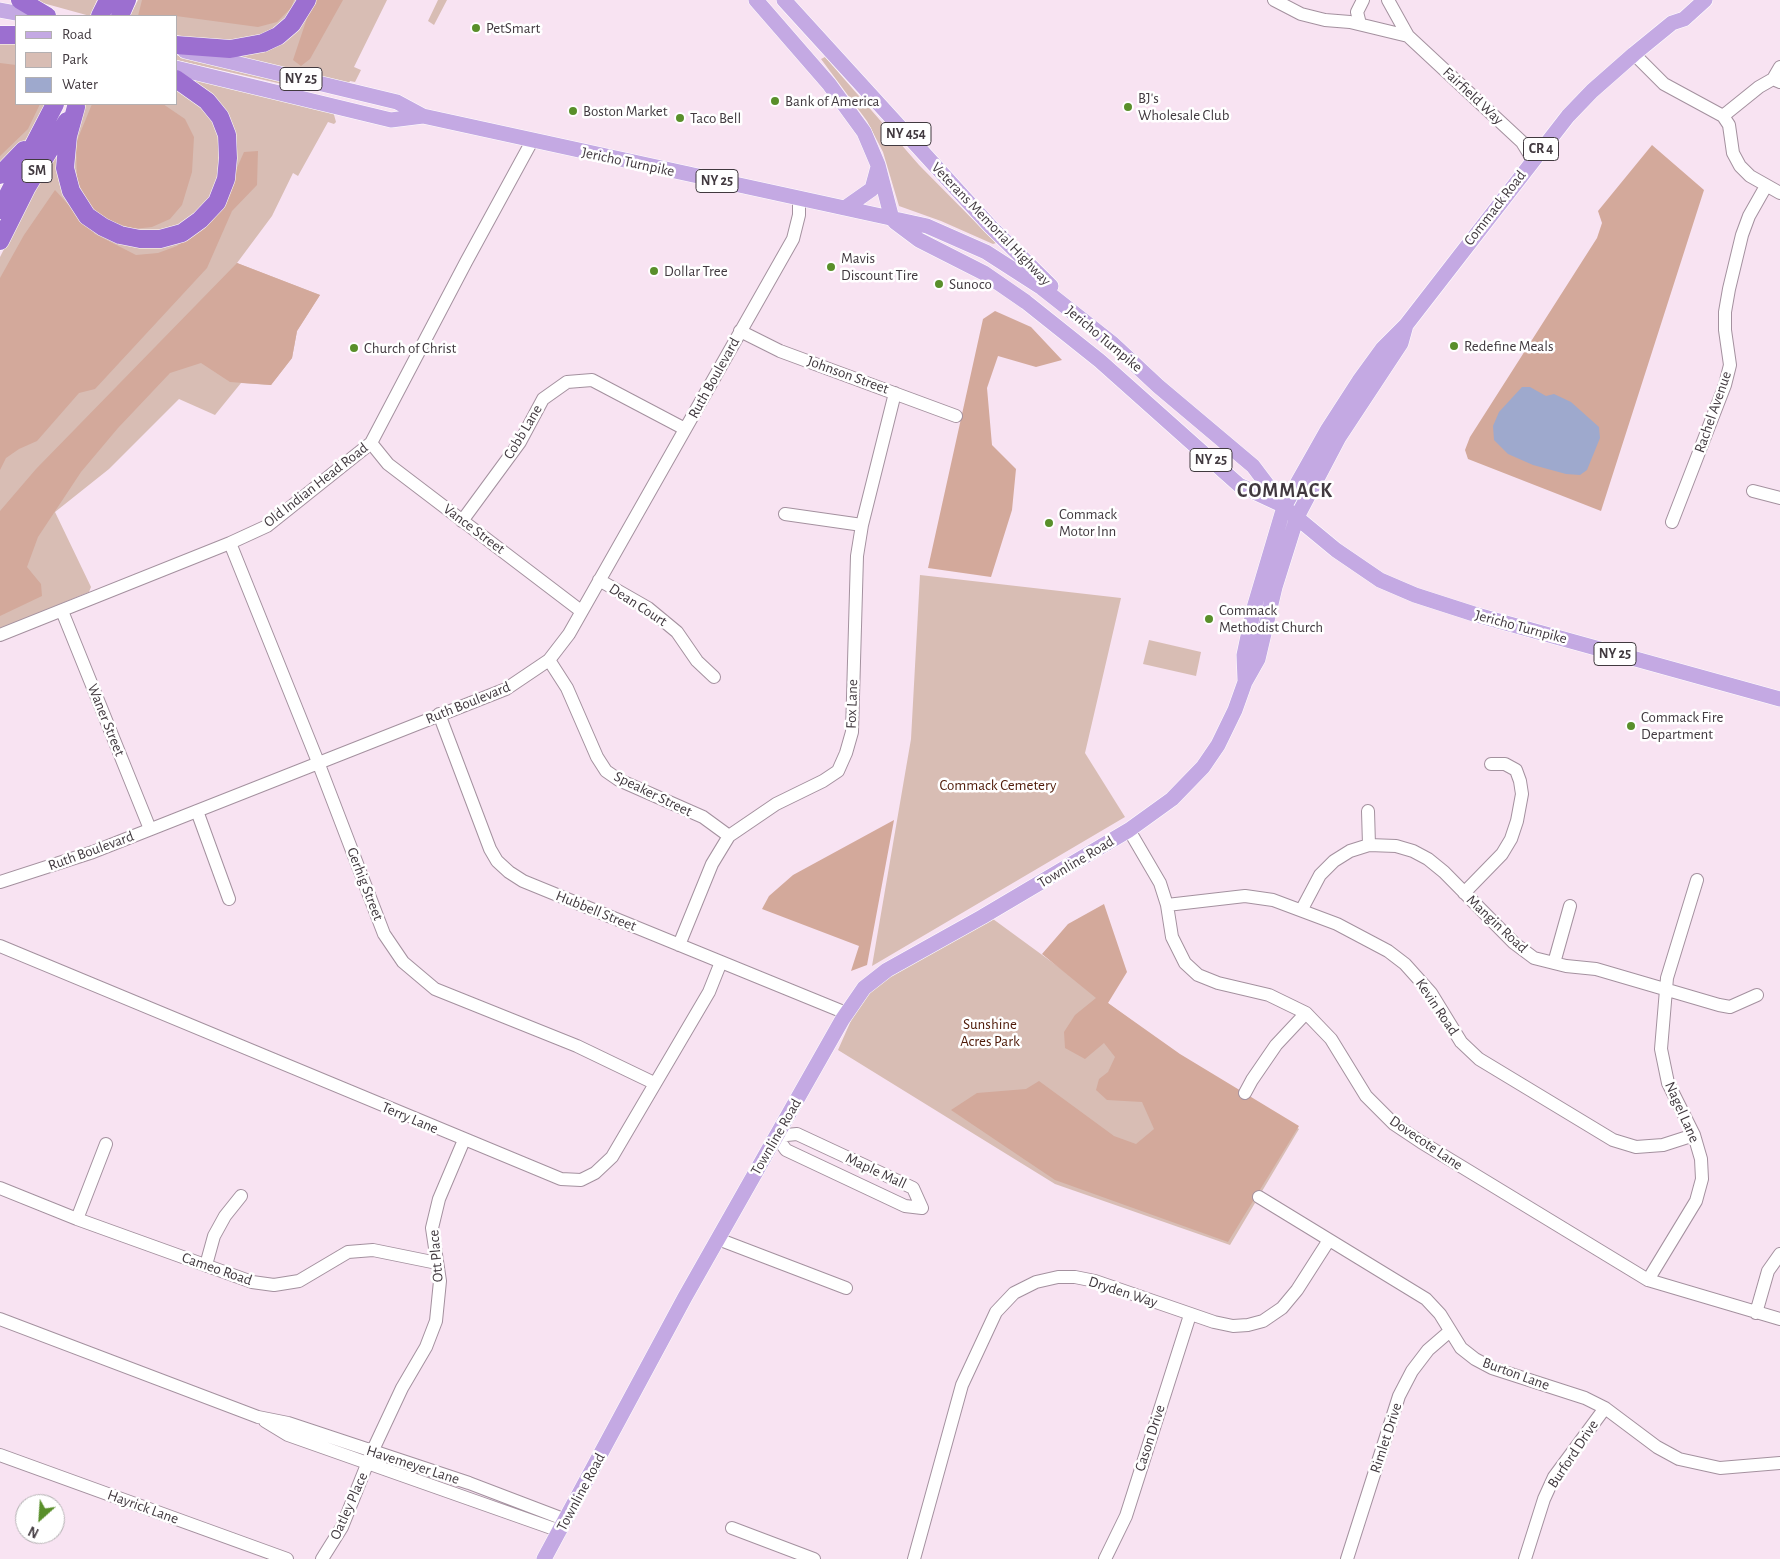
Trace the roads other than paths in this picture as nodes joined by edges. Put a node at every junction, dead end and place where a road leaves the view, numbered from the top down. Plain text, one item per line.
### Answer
1 (20, 0) edge
2 (108, 0) edge
3 (307, 0) edge
4 (756, 0) edge
5 (784, 0) edge
6 (1274, 0) edge
7 (1363, 0) edge
8 (1388, 0) edge
9 (1705, 0) edge
10 (0, 10) edge
11 (27, 15) edge
12 (45, 15) edge
13 (100, 15) edge
14 (1360, 24) junction
15 (0, 30) edge
16 (0, 34) edge
17 (15, 35) edge
18 (15, 35) edge
19 (1408, 36) junction
20 (178, 45) edge
21 (178, 49) edge
22 (1634, 54) junction
23 (1780, 67) edge
24 (178, 68) edge
25 (178, 80) edge
26 (1776, 81) edge
27 (54, 105) edge
28 (77, 105) edge
29 (423, 116) junction
30 (1723, 116) junction
31 (43, 127) junction
32 (532, 141) junction
33 (1533, 160) junction
34 (878, 165) junction
35 (0, 175) edge
36 (1766, 186) junction
37 (1780, 193) edge
38 (799, 198) junction
39 (845, 208) junction
40 (0, 210) edge
41 (892, 219) junction
42 (0, 241) edge
43 (984, 273) junction
44 (1076, 316) junction
45 (1406, 325) junction
46 (740, 331) junction
47 (1105, 338) junction
48 (1092, 354) junction
49 (1144, 374) junction
50 (1116, 375) junction
51 (1158, 386) junction
52 (895, 392) junction
53 (1144, 402) junction
54 (956, 416) dead end
55 (685, 430) junction
56 (371, 443) junction
57 (1753, 491) dead end
58 (1780, 498) edge
59 (1284, 507) junction
60 (785, 514) dead end
61 (1297, 517) junction
62 (462, 521) junction
63 (1672, 522) dead end
64 (862, 525) junction
65 (230, 543) junction
66 (599, 580) junction
67 (62, 611) junction
68 (581, 611) junction
69 (0, 634) edge
70 (549, 660) junction
71 (714, 677) dead end
72 (1245, 682) junction
73 (1780, 699) edge
74 (440, 714) junction
75 (318, 762) junction
76 (1491, 764) dead end
77 (1368, 810) dead end
78 (197, 811) junction
79 (150, 829) junction
80 (1129, 830) junction
81 (729, 836) junction
82 (1369, 845) junction
83 (1697, 880) dead end
84 (0, 882) edge
85 (1464, 893) junction
86 (229, 898) dead end
87 (1168, 905) junction
88 (1570, 906) dead end
89 (1302, 909) junction
90 (679, 945) junction
91 (0, 946) edge
92 (721, 962) junction
93 (1554, 963) junction
94 (1665, 990) junction
95 (1757, 995) dead end
96 (1306, 1012) junction
97 (846, 1013) junction
98 (654, 1083) junction
99 (1245, 1093) dead end
100 (1694, 1135) junction
101 (776, 1136) junction
102 (464, 1140) junction
103 (106, 1144) dead end
104 (0, 1188) edge
105 (242, 1196) dead end
106 (1259, 1197) dead end
107 (77, 1219) junction
108 (718, 1239) junction
109 (1329, 1240) junction
110 (1780, 1254) edge
111 (437, 1263) junction
112 (206, 1266) junction
113 (1648, 1280) junction
114 (846, 1288) dead end
115 (1756, 1313) junction
116 (1190, 1315) junction
117 (0, 1319) edge
118 (1780, 1319) edge
119 (1450, 1331) junction
120 (1605, 1408) junction
121 (0, 1455) edge
122 (370, 1458) junction
123 (1780, 1463) edge
124 (563, 1526) junction
125 (732, 1528) dead end
126 (287, 1559) edge
127 (322, 1559) edge
128 (544, 1559) edge
129 (814, 1559) edge
130 (914, 1559) edge
131 (1105, 1559) edge
132 (1347, 1559) edge
133 (1526, 1559) edge

1 - 12 highway
2 - 13 highway
3 - 20 highway
4 - 34 main road, NY 454
5 - 44 main road, Veterans Memorial Highway / NY 454
6 - 14 street, Fairfield Way
7 - 14 street
8 - 19 street, Fairfield Way
9 - 22 main road, Commack Road / CR 4
10 - 11 main road
14 - 19 street, Fairfield Way
15 - 17 main road
16 - 18 highway
19 - 33 street, Fairfield Way
21 - 29 main road, Jericho Turnpike / NY 25
22 - 30 street
22 - 33 main road, Commack Road / CR 4
23 - 26 street
24 - 29 main road, Jericho Turnpike / NY 25
25 - 28 highway
26 - 30 street
27 - 31 highway, SM
28 - 42 highway, SM
29 - 32 main road, Jericho Turnpike / NY 25
30 - 36 street
31 - 35 highway
31 - 40 highway, SM
32 - 38 main road, Jericho Turnpike / NY 25
32 - 56 street, Old Indian Head Road
33 - 45 main road, Commack Road / CR 4
34 - 39 main road
34 - 41 main road, NY 454
36 - 37 street
36 - 63 street, Rachel Avenue
38 - 39 main road, Jericho Turnpike / NY 25
38 - 46 street, Ruth Boulevard
39 - 41 main road, Jericho Turnpike / NY 25
41 - 43 main road, Jericho Turnpike / NY 25
41 - 44 main road, Jericho Turnpike / NY 25
43 - 47 main road
43 - 48 main road, Jericho Turnpike / NY 25
44 - 47 main road, Jericho Turnpike / NY 25
45 - 59 main road, Commack Road / CR 4
45 - 61 main road, Commack Road / CR 4
46 - 52 street, Johnson Street
46 - 55 street, Ruth Boulevard
47 - 49 main road, Jericho Turnpike / NY 25
48 - 49 main road
48 - 50 main road, Jericho Turnpike / NY 25
49 - 51 main road, Jericho Turnpike / NY 25
50 - 51 main road
50 - 53 main road, Jericho Turnpike / NY 25
51 - 53 main road
51 - 59 main road, Jericho Turnpike / NY 25
52 - 54 street, Johnson Street
52 - 64 street, Fox Lane
53 - 59 main road, Jericho Turnpike / NY 25
55 - 62 street, Cobb Lane
55 - 66 street, Ruth Boulevard
56 - 62 street, Vance Street
56 - 65 street, Old Indian Head Road
57 - 58 street
59 - 61 main road, Jericho Turnpike / NY 25
59 - 72 main road, CR 4
60 - 64 street
61 - 72 main road, CR 4
61 - 73 main road, Jericho Turnpike / NY 25
62 - 68 street, Vance Street
64 - 81 street, Fox Lane
65 - 67 street, Old Indian Head Road
65 - 75 street, Gerhig Street
66 - 68 street, Ruth Boulevard
66 - 71 street, Dean Court
67 - 69 street, Old Indian Head Road
67 - 79 street, Waner Street
68 - 70 street, Ruth Boulevard
70 - 74 street, Ruth Boulevard
70 - 81 street, Speaker Street
72 - 80 main road, CR 4
74 - 75 street, Ruth Boulevard
74 - 90 street, Hubbell Street
75 - 78 street, Ruth Boulevard
75 - 98 street, Gerhig Street
76 - 85 street
77 - 82 street
78 - 79 street, Ruth Boulevard
78 - 86 street
79 - 84 street, Ruth Boulevard
80 - 87 street, Dovecote Lane
80 - 97 main road, Townline Road / CR 4
81 - 90 street, Fox Lane
82 - 85 street, Mangin Road
82 - 89 street, Mangin Road
83 - 94 street, Nagel Lane
85 - 93 street, Mangin Road
87 - 89 street, Kevin Road
87 - 96 street, Dovecote Lane
88 - 93 street
89 - 100 street, Kevin Road
90 - 92 street, Hubbell Street
91 - 102 street, Terry Lane
92 - 97 street, Hubbell Street
92 - 98 street, Terry Lane
93 - 94 street, Mangin Road
94 - 95 street, Mangin Road
94 - 100 street, Nagel Lane
96 - 99 street
96 - 113 street, Dovecote Lane
97 - 101 main road, Townline Road / CR 4
98 - 102 street, Terry Lane
100 - 113 street, Nagel Lane
101 - 101 street, Maple Mall
101 - 108 main road, Townline Road / CR 4
102 - 111 street, Ott Place
103 - 107 street
104 - 107 street, Cameo Road
105 - 112 street
106 - 109 street, Burton Lane
107 - 112 street, Cameo Road
108 - 114 street
108 - 124 main road, Townline Road / CR 4
109 - 116 street, Dryden Way
109 - 119 street, Burton Lane
110 - 115 street
111 - 112 street, Cameo Road
111 - 122 street, Ott Place
113 - 115 street, Dovecote Lane
115 - 118 street, Dovecote Lane
116 - 130 street, Dryden Way
116 - 131 street, Cason Drive
117 - 122 street, Havemeyer Lane
119 - 120 street, Burton Lane
119 - 132 street, Rimlet Drive
120 - 123 street, Burton Lane
120 - 133 street, Burford Drive
121 - 126 street, Hayrick Lane
122 - 124 street, Havemeyer Lane
122 - 127 street, Oatley Place
124 - 128 main road, Townline Road / CR 4
125 - 129 street

